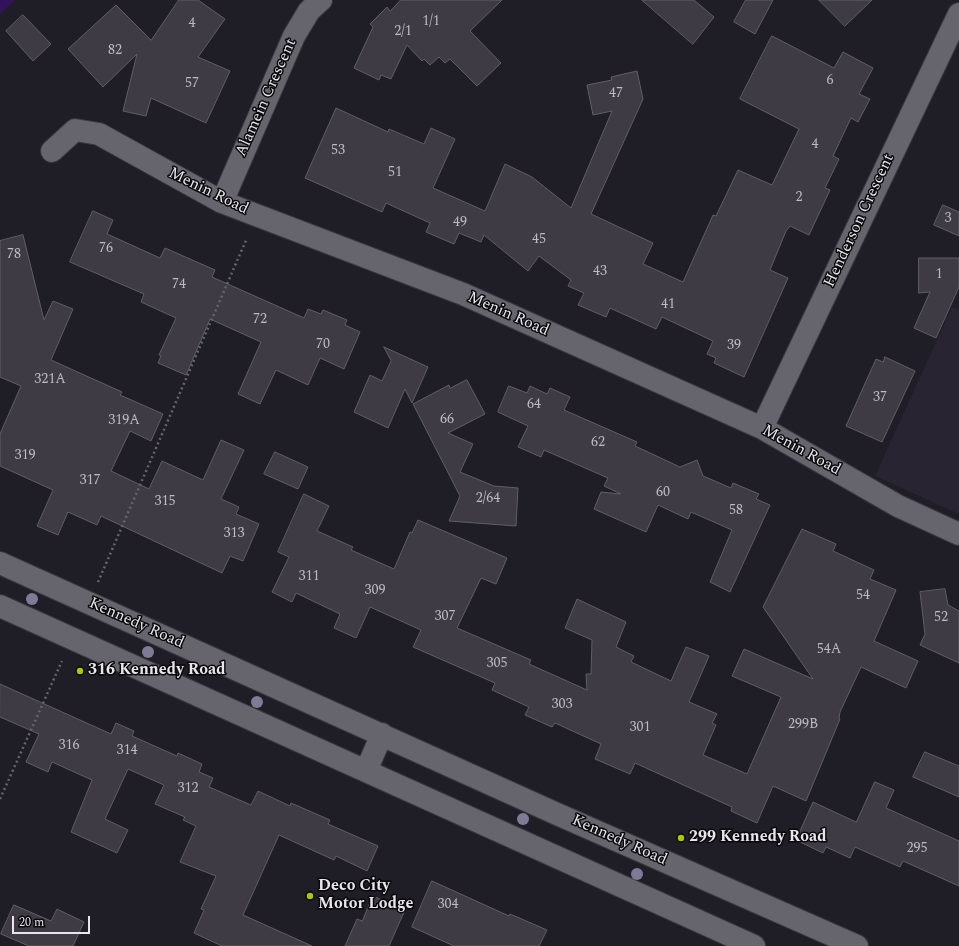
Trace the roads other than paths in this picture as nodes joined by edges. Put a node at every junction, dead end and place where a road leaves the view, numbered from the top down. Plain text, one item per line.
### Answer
1 (321, 0) edge
2 (959, 14) edge
3 (52, 150) dead end
4 (222, 202) junction
5 (762, 428) junction
6 (959, 534) edge
7 (0, 563) edge
8 (0, 606) edge
9 (382, 734) junction
10 (366, 771) junction
11 (754, 946) edge
12 (858, 946) edge

1 - 4 main road, Alamein Crescent
2 - 5 main road, Henderson Crescent
3 - 4 main road, Menin Road
4 - 5 main road, Menin Road
5 - 6 main road, Menin Road
7 - 9 main road, Kennedy Road
8 - 10 main road
9 - 10 main road
9 - 12 main road, Kennedy Road
10 - 11 main road

